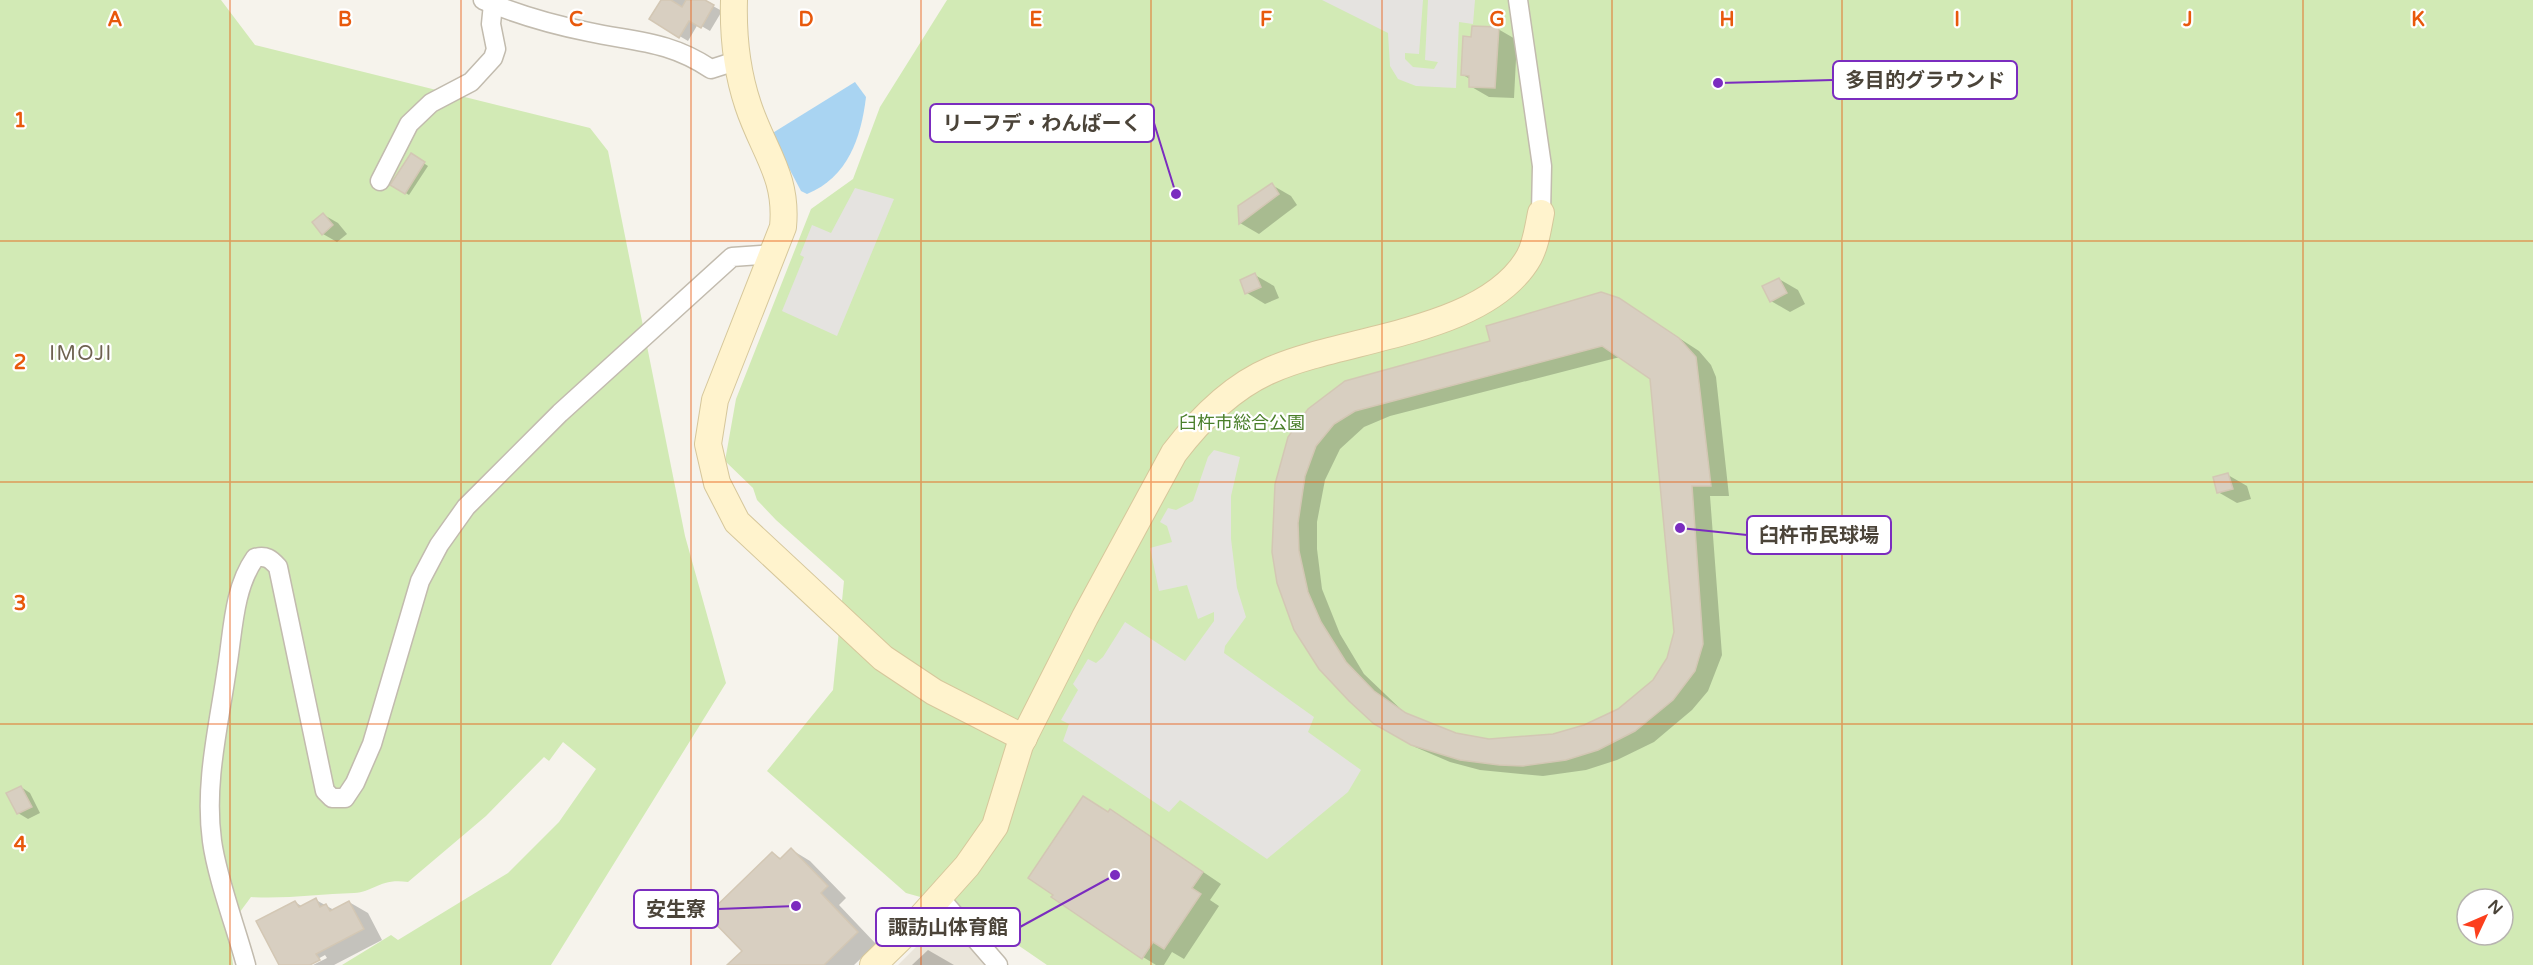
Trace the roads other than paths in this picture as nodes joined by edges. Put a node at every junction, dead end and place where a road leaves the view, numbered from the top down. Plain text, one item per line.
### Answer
1 (734, 0) edge
2 (1518, 0) edge
3 (488, 2) edge
4 (740, 60) junction
5 (380, 181) dead end
6 (1541, 213) joint
7 (774, 254) junction
8 (1024, 738) junction
9 (939, 897) junction
10 (246, 965) edge
11 (873, 965) edge
12 (998, 965) edge

1 - 4 street
2 - 6 street
3 - 4 street
3 - 5 street
4 - 7 street
6 - 8 street
7 - 8 street
7 - 10 street
8 - 9 street
9 - 11 street
9 - 12 street

